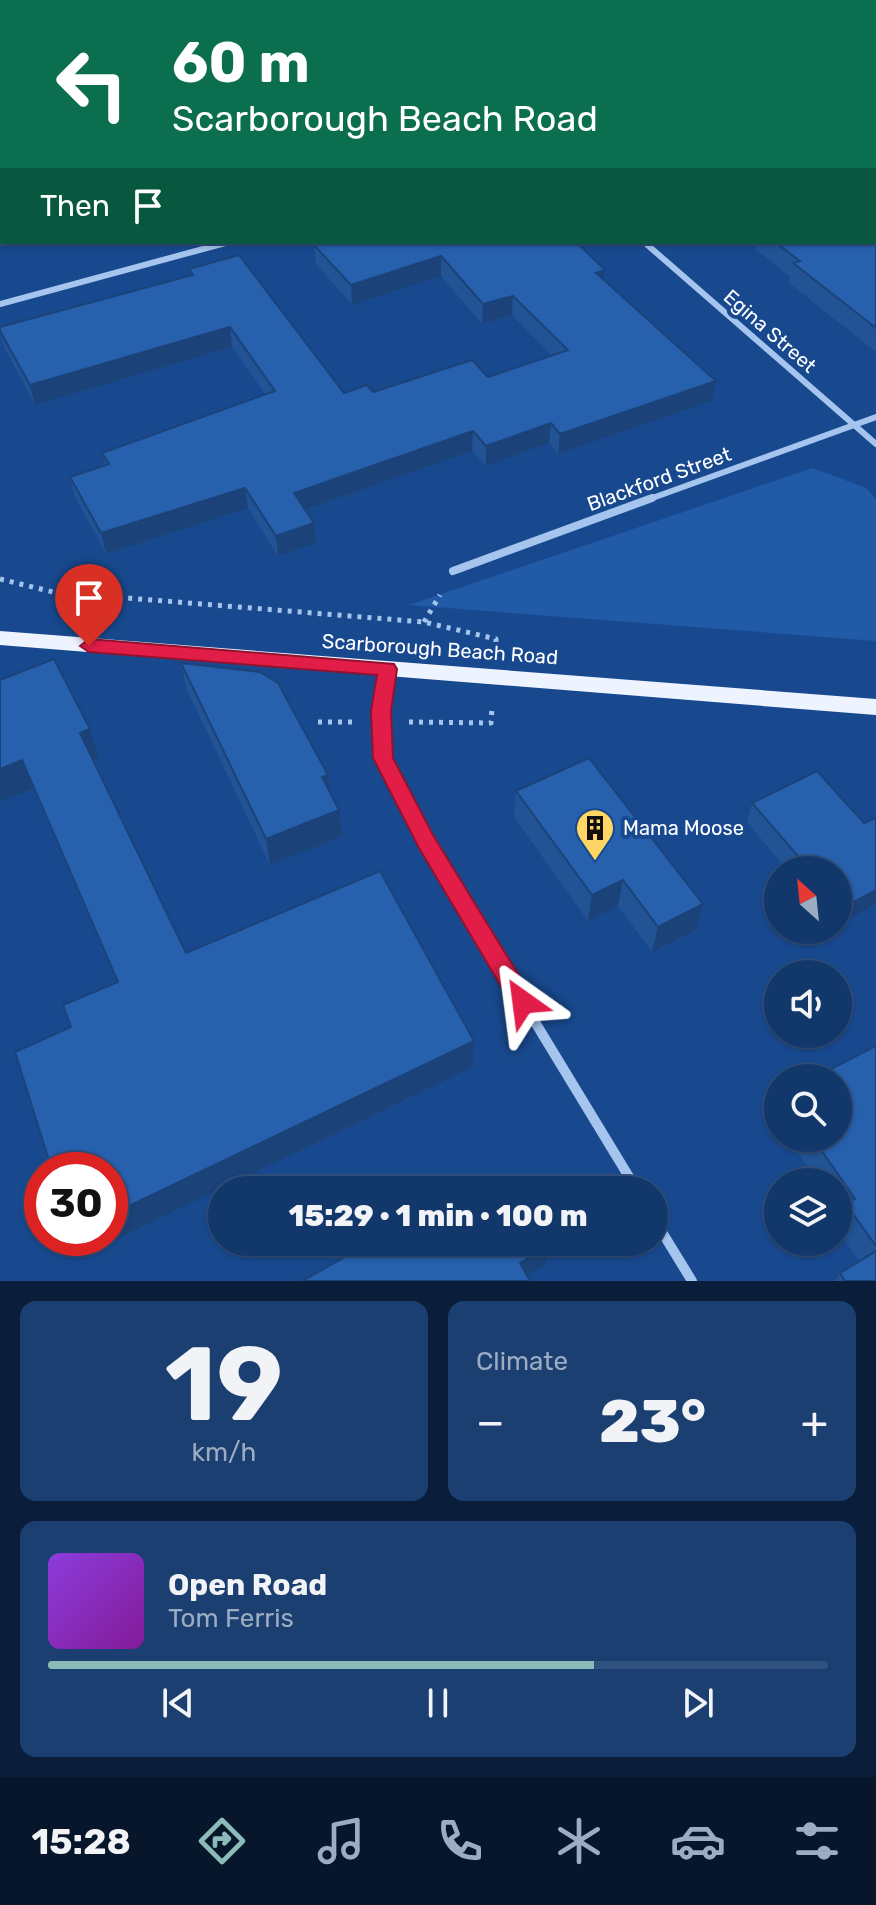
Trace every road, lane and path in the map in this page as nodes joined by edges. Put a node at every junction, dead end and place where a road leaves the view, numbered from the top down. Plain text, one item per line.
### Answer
1 (222, 244) edge
2 (646, 244) edge
3 (0, 304) edge
4 (876, 417) edge
5 (854, 425) junction
6 (876, 444) edge
7 (453, 571) dead end
8 (0, 579) edge
9 (0, 638) edge
10 (496, 639) dead end
11 (388, 669) junction
12 (876, 707) edge
13 (629, 1176) edge
14 (668, 1242) edge
15 (692, 1281) edge

1 - 3 street
2 - 5 street, Egina Street
4 - 5 street, Blackford Street
5 - 6 street, Egina Street
5 - 7 street, Blackford Street
8 - 10 path
9 - 11 main road, Scarborough Beach Road
11 - 12 main road, Scarborough Beach Road
11 - 13 street
14 - 15 street

